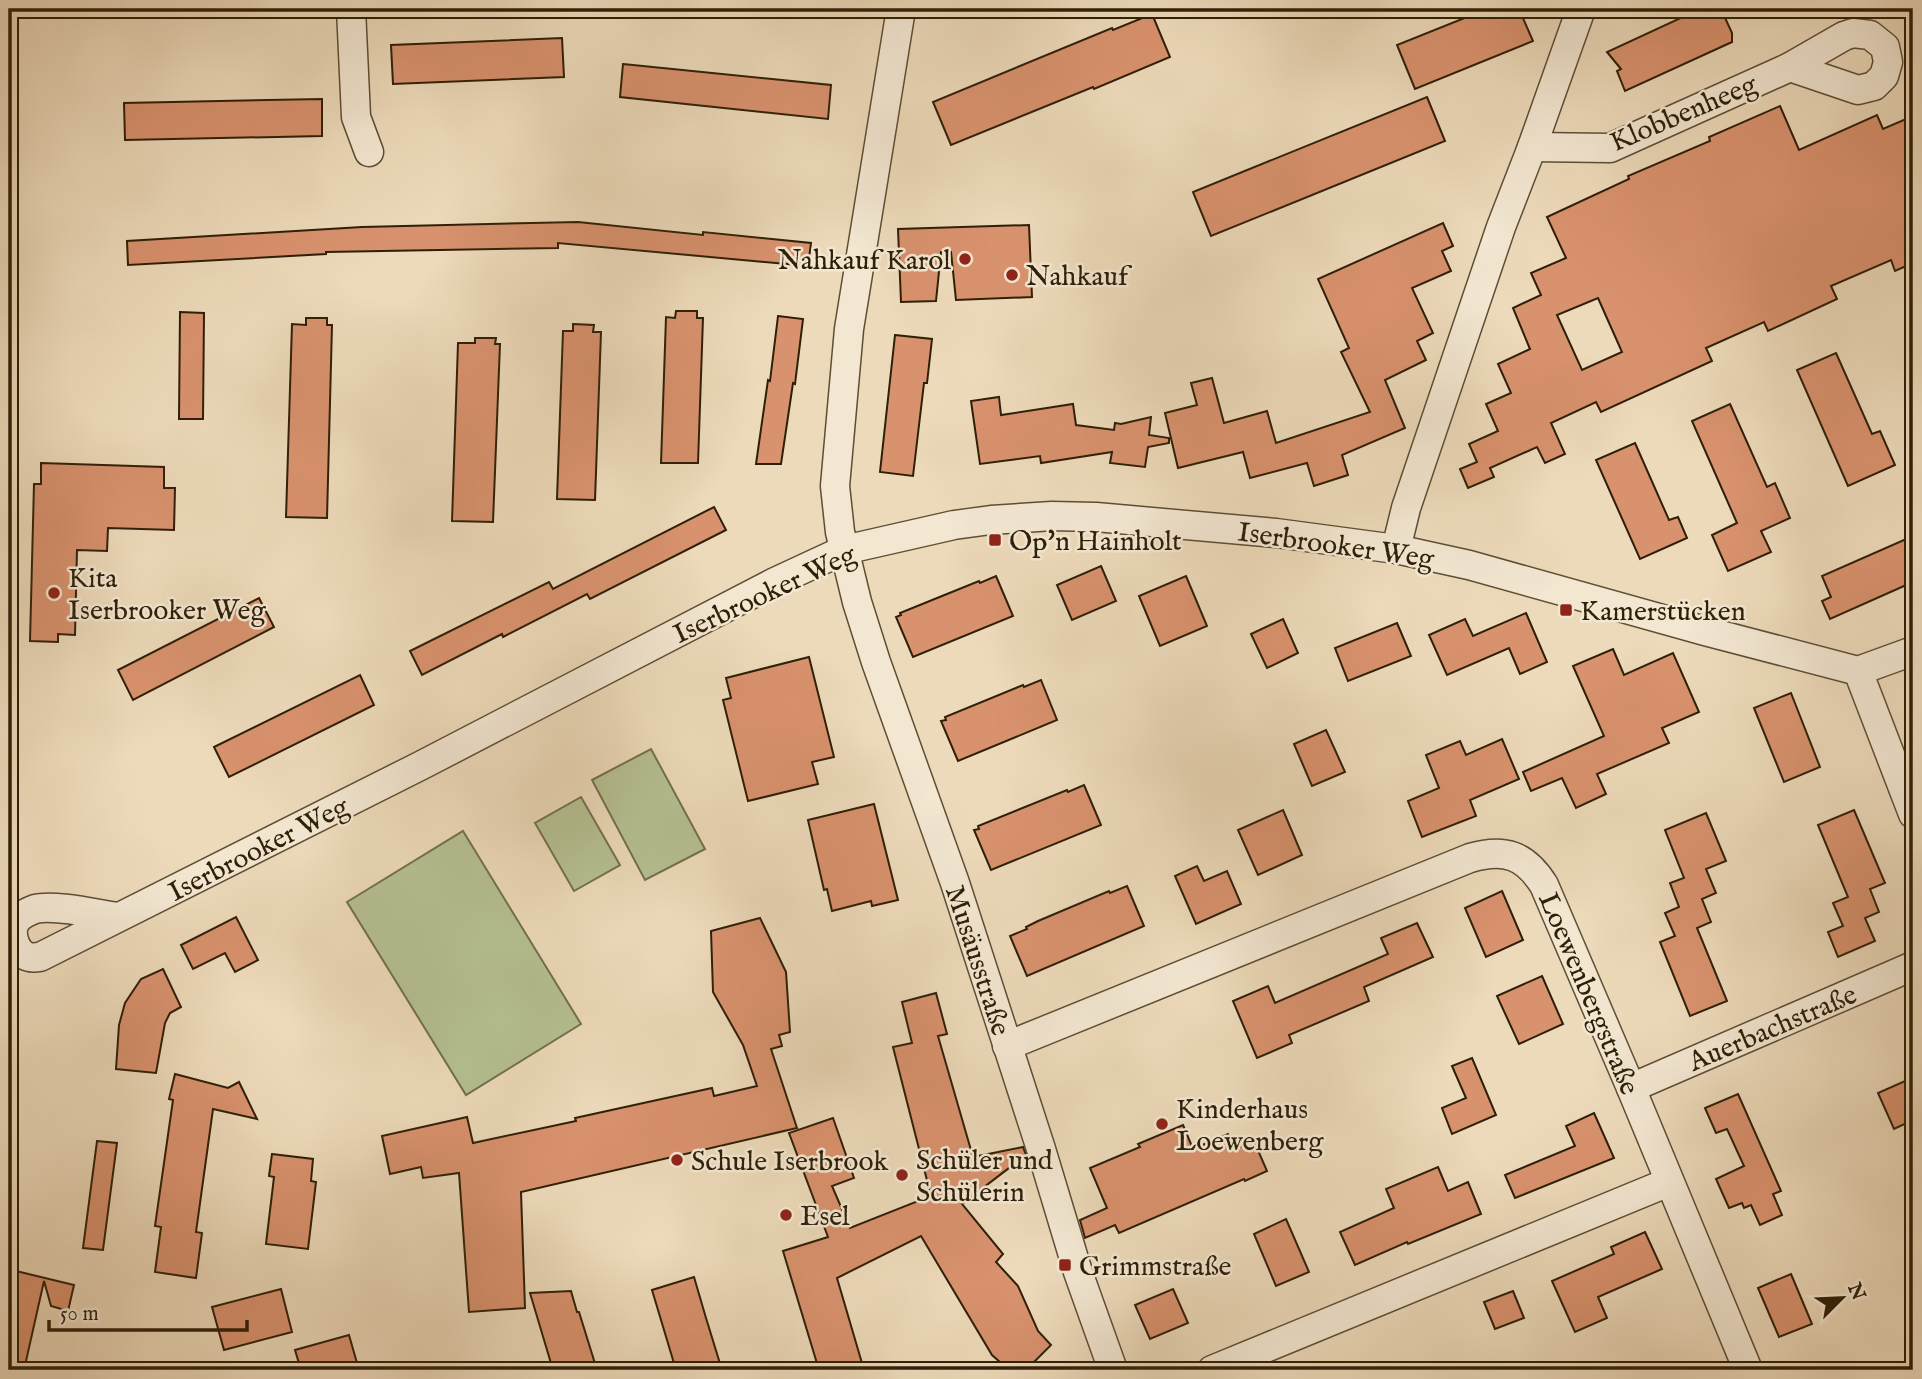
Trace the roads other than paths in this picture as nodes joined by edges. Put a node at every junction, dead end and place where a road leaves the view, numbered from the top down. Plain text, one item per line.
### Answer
1 (351, 9) edge
2 (901, 9) edge
3 (1581, 9) edge
4 (1790, 67) dead end
5 (1532, 147) junction
6 (369, 152) dead end
7 (1396, 549) junction
8 (844, 550) junction
9 (1913, 651) edge
10 (1858, 671) junction
11 (1913, 814) edge
12 (118, 916) dead end
13 (1913, 966) edge
14 (1007, 1045) junction
15 (1632, 1088) junction
16 (1669, 1181) junction
17 (1114, 1370) edge
18 (1212, 1370) edge
19 (1748, 1370) edge

1 - 6 street
2 - 8 street
3 - 5 street
4 - 5 street, Klobbenheeg
5 - 7 street
7 - 8 street, Iserbrooker Weg
7 - 10 street, Iserbrooker Weg
8 - 12 street, Iserbrooker Weg
8 - 14 street, Musäusstraße
9 - 10 street
10 - 11 street
13 - 15 street, Auerbachstraße
14 - 15 street, Loewenbergstraße
14 - 17 street, Musäusstraße
15 - 16 street, Loewenbergstraße
16 - 18 street
16 - 19 street, Loewenbergstraße

